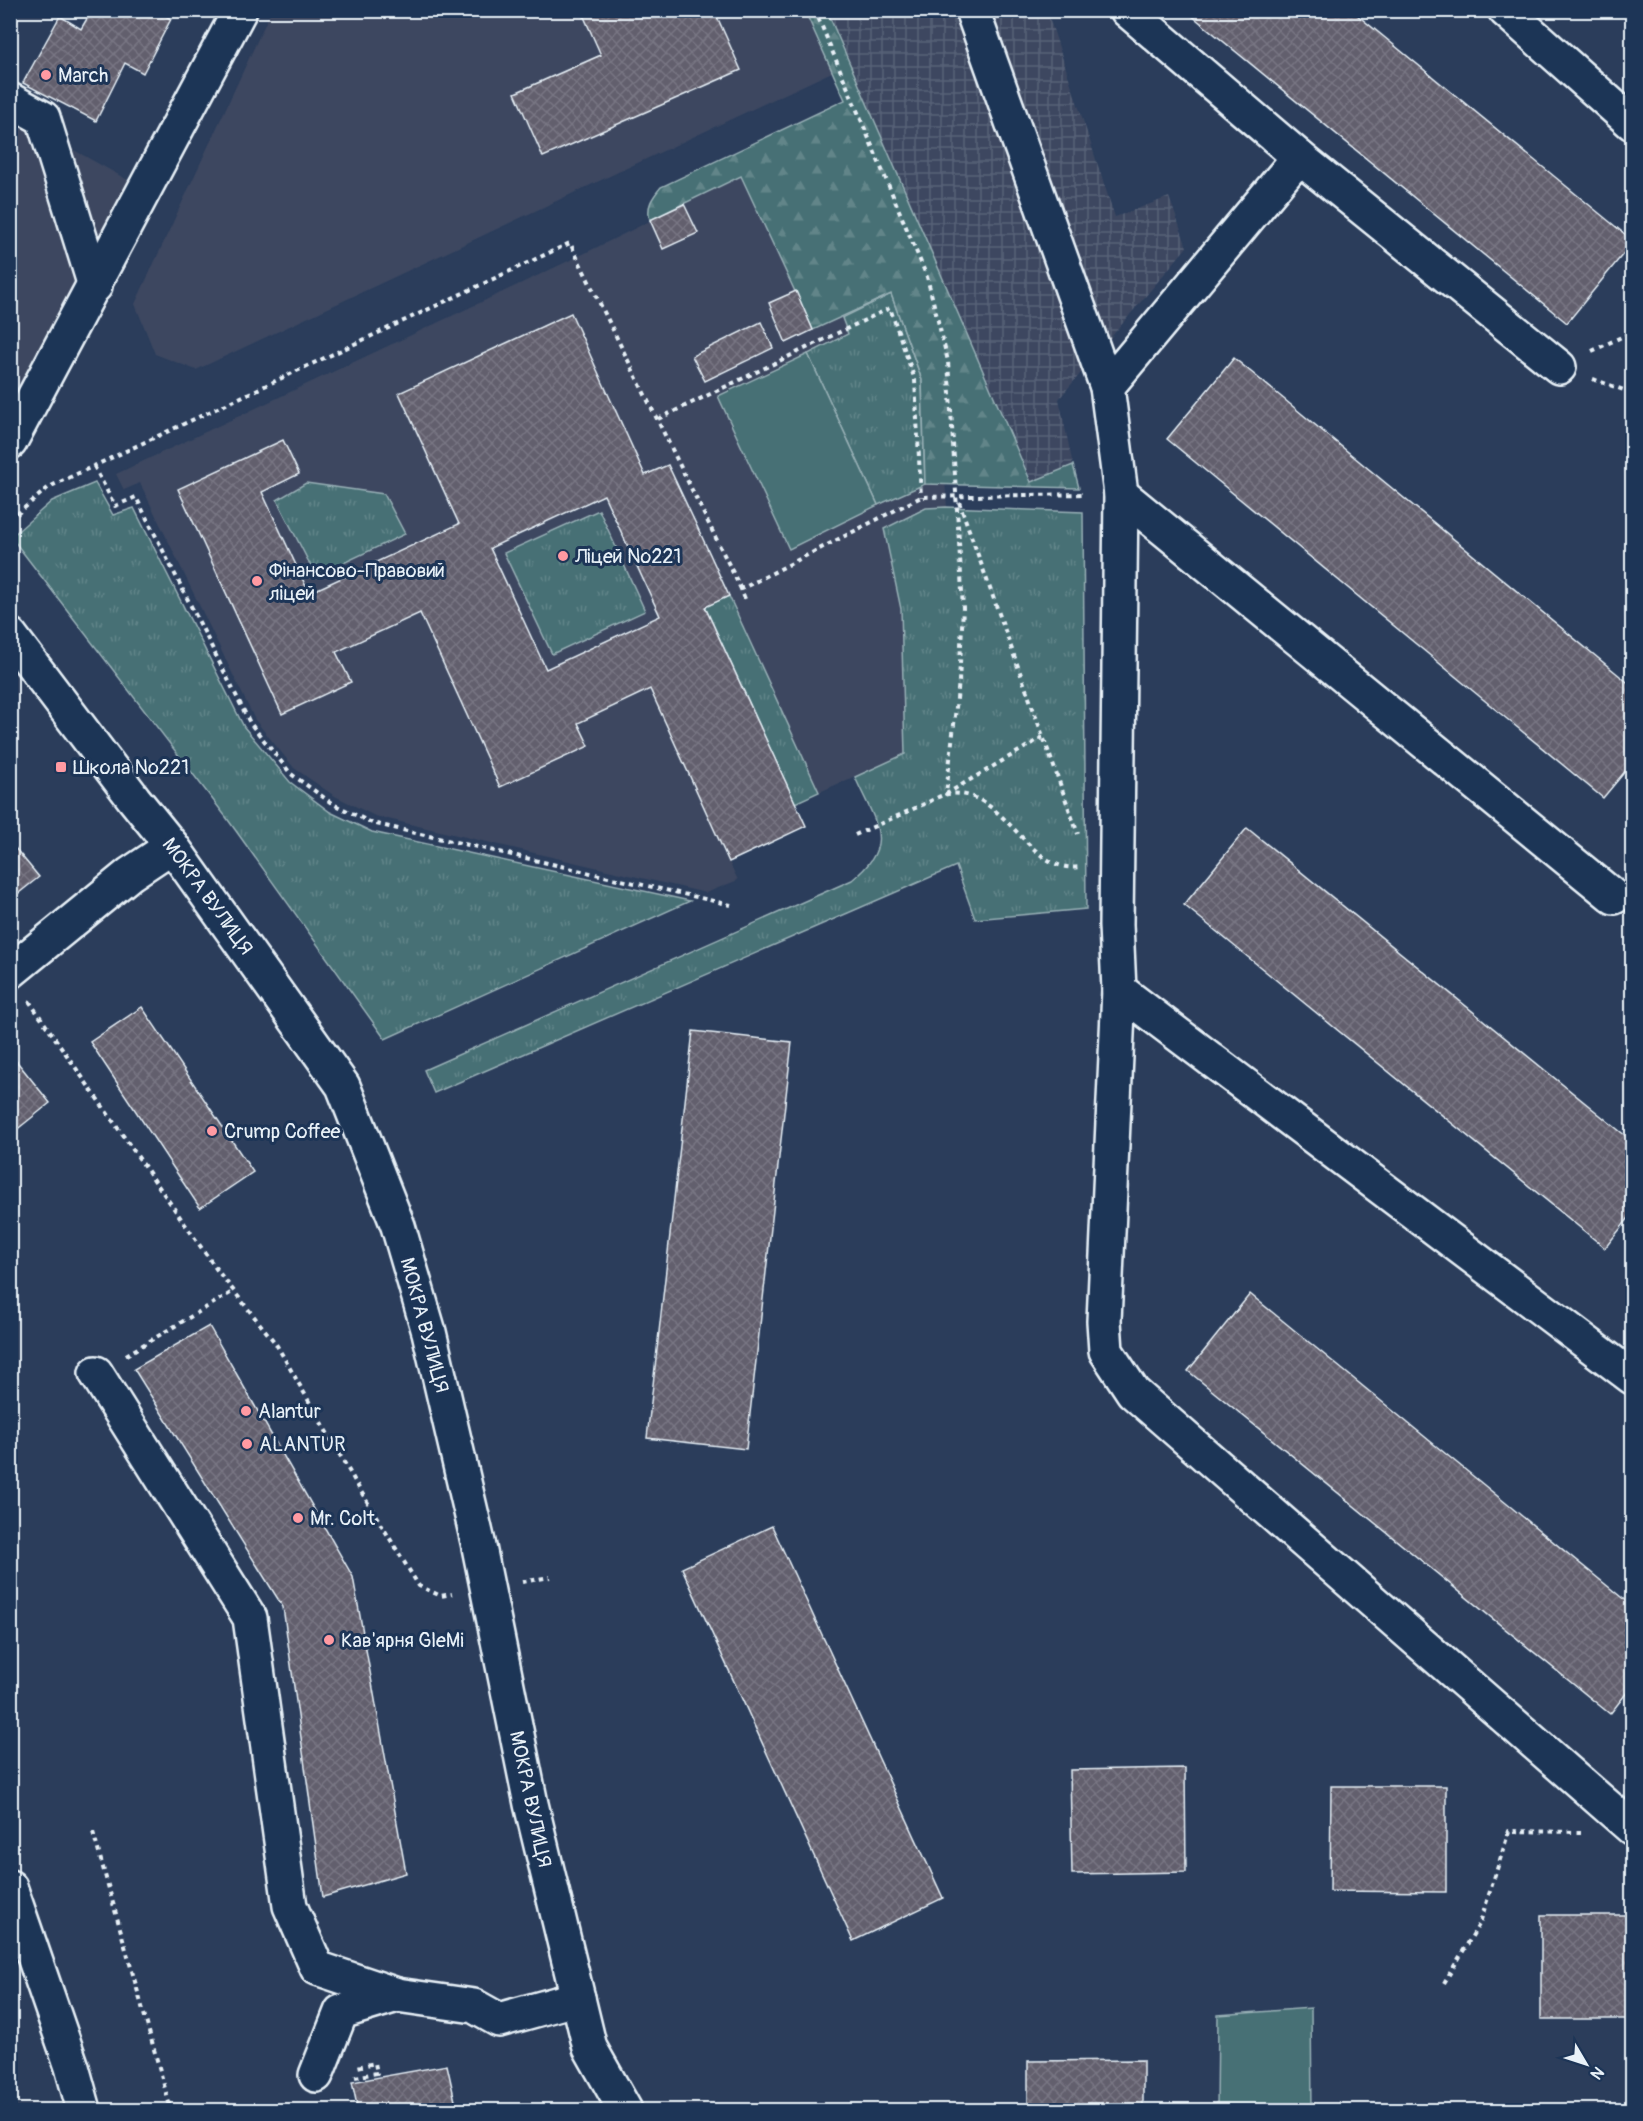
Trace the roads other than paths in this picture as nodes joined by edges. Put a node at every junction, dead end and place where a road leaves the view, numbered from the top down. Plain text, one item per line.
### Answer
1 (240, 10) edge
2 (972, 10) edge
3 (1127, 10) edge
4 (1505, 10) edge
5 (10, 100) edge
6 (1632, 123) edge
7 (1299, 157) junction
8 (95, 285) junction
9 (1559, 367) road end
10 (1107, 387) junction
11 (10, 442) edge
12 (1121, 494) junction
13 (10, 635) edge
14 (172, 846) junction
15 (1614, 897) dead end
16 (17, 983) edge
17 (1119, 990) junction
18 (96, 1373) road end
19 (1632, 1377) edge
20 (1632, 1828) edge
21 (10, 1887) edge
22 (397, 1995) junction
23 (578, 1998) junction
24 (315, 2075) dead end
25 (84, 2110) edge
26 (625, 2110) edge

1 - 8 street
2 - 10 street
3 - 7 street
4 - 6 street
5 - 8 street
7 - 9 street
7 - 10 street
8 - 11 street
10 - 12 street
12 - 15 street
12 - 17 street
13 - 14 street, МОКРА ВУЛИЦЯ
14 - 16 street
14 - 23 street, МОКРА ВУЛИЦЯ
17 - 19 street
17 - 20 street
18 - 22 street
21 - 25 street
22 - 23 street
22 - 24 street
23 - 26 street, МОКРА ВУЛИЦЯ

